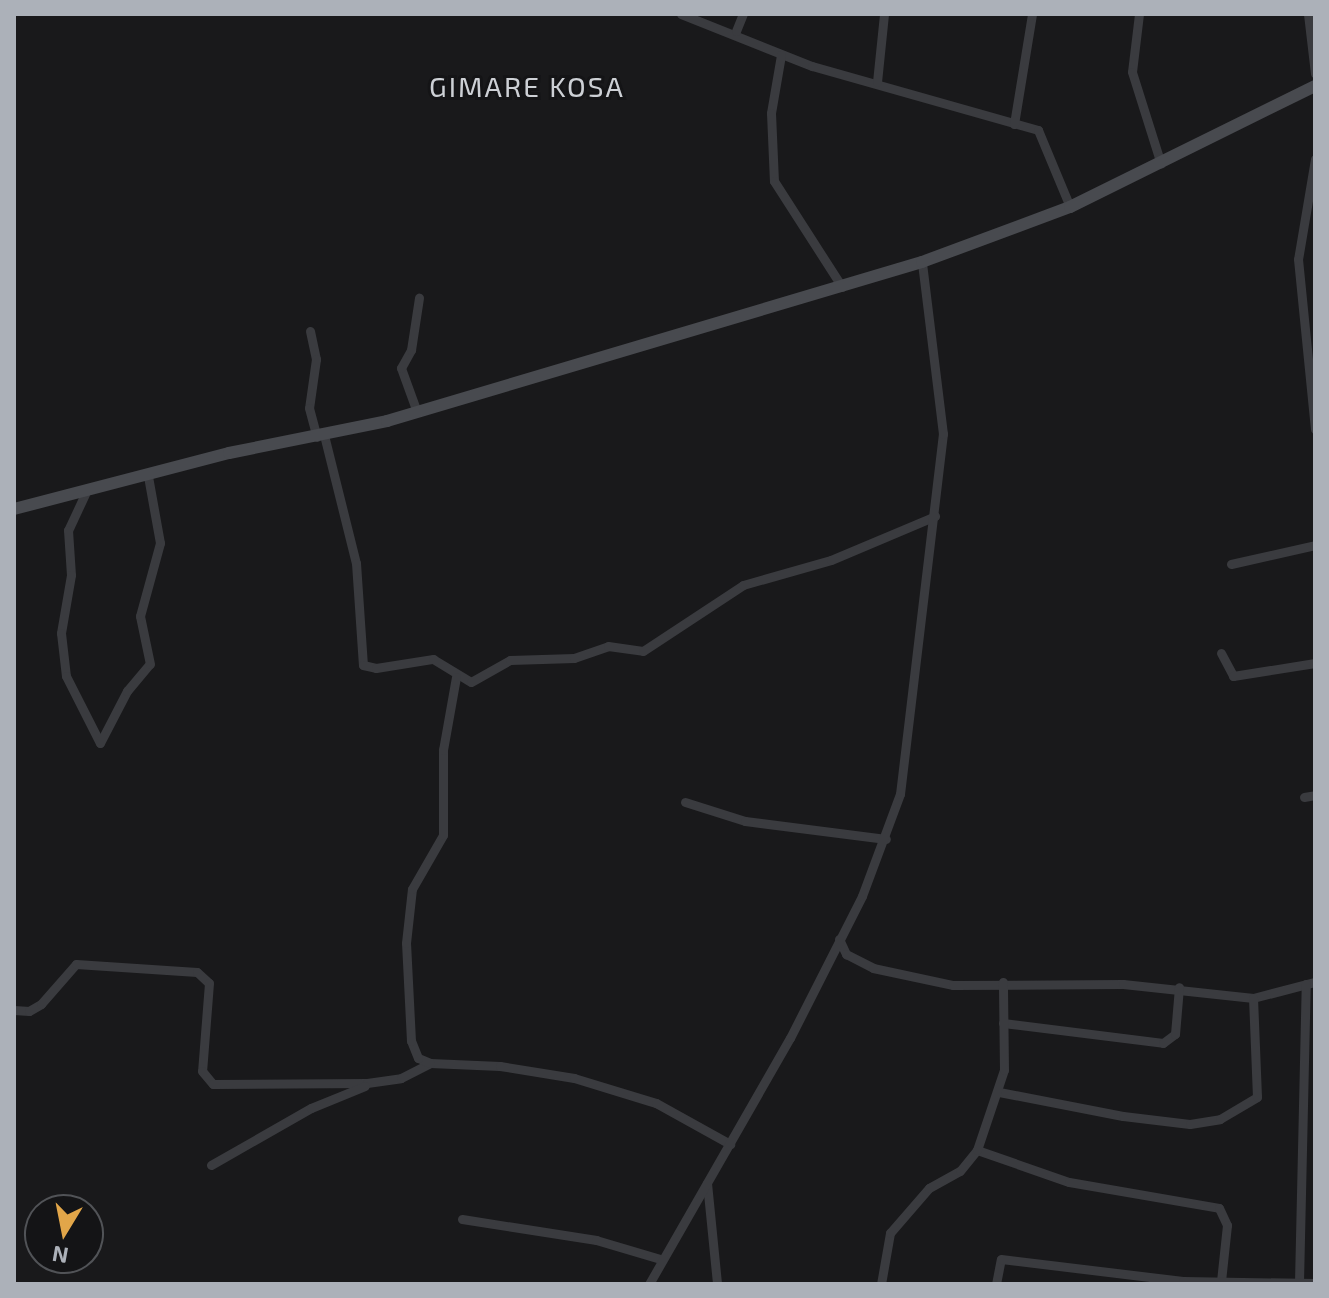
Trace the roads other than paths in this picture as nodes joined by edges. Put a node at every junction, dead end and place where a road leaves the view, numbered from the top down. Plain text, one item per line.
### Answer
1 (681, 14) edge
2 (743, 14) edge
3 (884, 14) edge
4 (1032, 14) edge
5 (1139, 14) edge
6 (1308, 14) edge
7 (736, 31) junction
8 (781, 55) junction
9 (1315, 74) edge
10 (877, 82) junction
11 (1315, 86) edge
12 (1014, 124) junction
13 (1315, 159) edge
14 (1161, 164) junction
15 (1070, 207) junction
16 (922, 262) junction
17 (842, 287) junction
18 (419, 298) dead end
19 (310, 331) dead end
20 (417, 412) junction
21 (1315, 429) edge
22 (321, 436) junction
23 (148, 476) junction
24 (85, 494) junction
25 (14, 509) edge
26 (935, 516) junction
27 (1315, 545) edge
28 (1231, 564) dead end
29 (1221, 653) dead end
30 (1315, 663) edge
31 (456, 677) junction
32 (685, 802) dead end
33 (886, 839) junction
34 (839, 939) junction
35 (846, 954) junction
36 (831, 955) junction
37 (1003, 982) junction
38 (1310, 983) edge
39 (1179, 987) junction
40 (1253, 998) junction
41 (14, 1010) edge
42 (1003, 1023) junction
43 (430, 1063) junction
44 (367, 1083) junction
45 (999, 1092) junction
46 (730, 1144) junction
47 (977, 1150) junction
48 (211, 1165) dead end
49 (707, 1183) junction
50 (462, 1219) dead end
51 (660, 1259) junction
52 (1221, 1281) junction
53 (1183, 1282) edge
54 (1299, 1282) edge
55 (1315, 1283) edge
56 (649, 1284) edge
57 (717, 1284) edge
58 (881, 1284) edge
59 (996, 1284) edge

1 - 7 street
2 - 7 street
3 - 10 street
4 - 12 street
5 - 14 street
6 - 9 street
7 - 8 street
8 - 10 street
8 - 17 street
10 - 12 street
11 - 14 street
12 - 15 street
13 - 21 street
14 - 15 street
15 - 16 street
16 - 17 street
16 - 26 street
17 - 20 street
18 - 20 street
19 - 22 street
20 - 22 street
22 - 23 street
22 - 31 street
23 - 24 street
23 - 24 street
24 - 25 street
26 - 31 street
26 - 33 street
27 - 28 street
29 - 30 street
31 - 43 street
32 - 33 street
33 - 34 street
34 - 35 street
34 - 36 street
35 - 36 street
35 - 37 street
36 - 46 street
37 - 39 street
37 - 42 street
38 - 40 street
38 - 54 street
39 - 40 street
39 - 42 street
40 - 45 street
41 - 44 street
42 - 45 street
43 - 44 street
43 - 46 street
44 - 48 street
45 - 47 street
46 - 49 street
47 - 52 street
47 - 58 street
49 - 51 street
49 - 57 street
50 - 51 street
51 - 56 street
52 - 53 street
52 - 54 street
53 - 59 street
54 - 55 street

